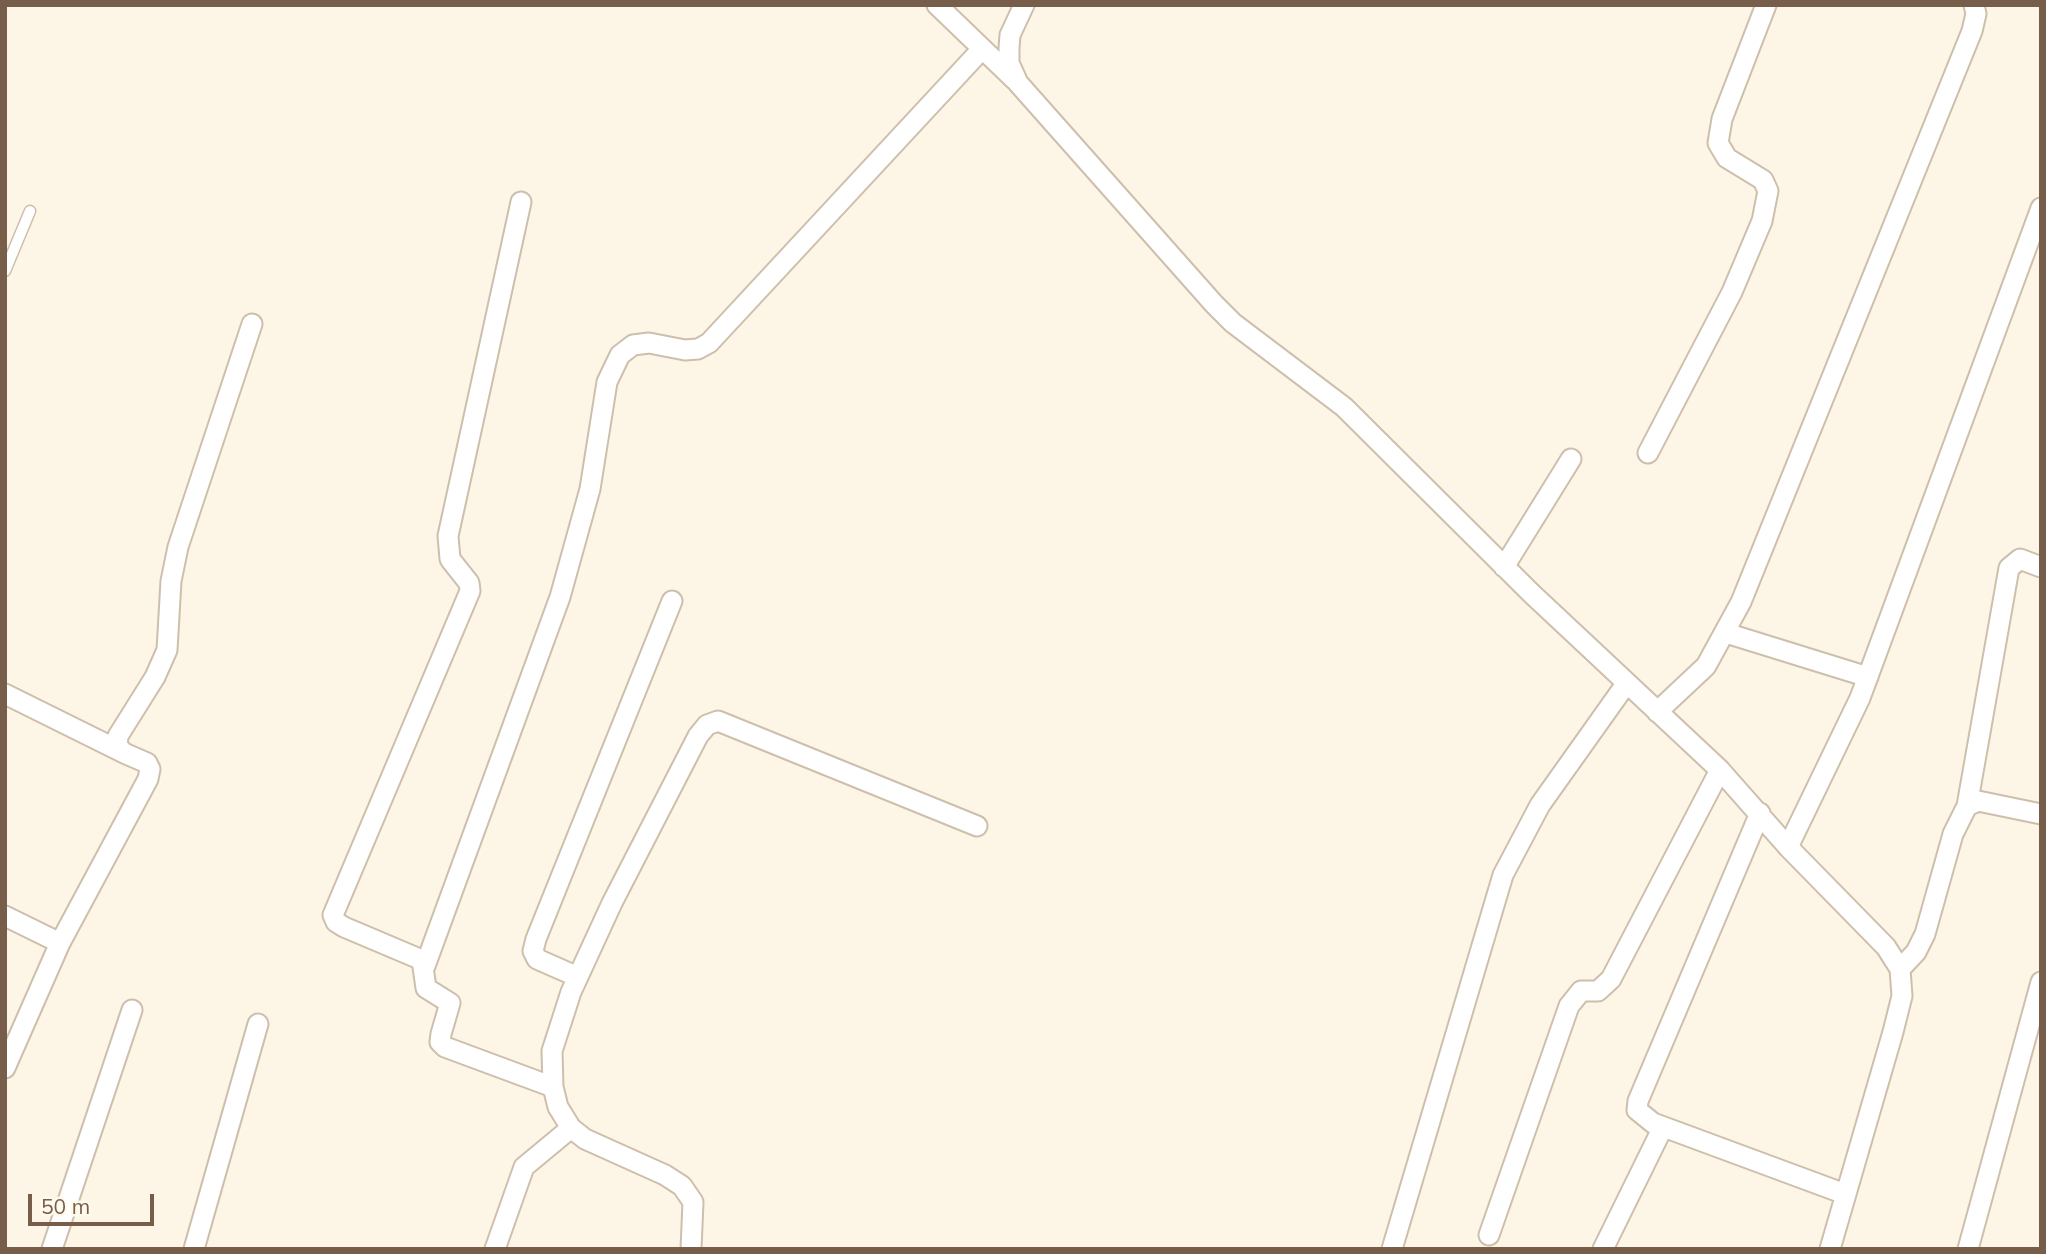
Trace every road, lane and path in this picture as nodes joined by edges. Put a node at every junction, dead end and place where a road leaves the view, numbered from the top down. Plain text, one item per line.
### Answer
1 (937, 5) edge
2 (1024, 5) edge
3 (1766, 5) edge
4 (1974, 5) edge
5 (982, 49) junction
6 (1018, 82) junction
7 (521, 202) dead end
8 (2041, 208) edge
9 (30, 211) dead end
10 (5, 271) edge
11 (252, 324) dead end
12 (1648, 453) dead end
13 (1571, 459) dead end
14 (1504, 567) junction
15 (2041, 567) edge
16 (672, 601) dead end
17 (1726, 634) junction
18 (1868, 677) junction
19 (1626, 684) junction
20 (5, 694) edge
21 (1657, 712) junction
22 (124, 752) junction
23 (1720, 770) junction
24 (1967, 806) junction
25 (1760, 813) junction
26 (2041, 814) edge
27 (977, 826) dead end
28 (1788, 847) junction
29 (5, 916) edge
30 (60, 943) junction
31 (425, 966) junction
32 (1900, 969) junction
33 (578, 977) junction
34 (2041, 982) edge
35 (132, 1010) dead end
36 (258, 1024) dead end
37 (5, 1068) edge
38 (553, 1087) junction
39 (1662, 1126) junction
40 (571, 1128) junction
41 (1845, 1194) junction
42 (1489, 1235) dead end
43 (52, 1249) edge
44 (194, 1249) edge
45 (495, 1249) edge
46 (691, 1249) edge
47 (1392, 1249) edge
48 (1603, 1249) edge
49 (1830, 1249) edge
50 (1968, 1249) edge

1 - 5 street
2 - 6 street
3 - 12 street
4 - 17 street
5 - 6 street
5 - 31 street
6 - 14 street
7 - 31 street
8 - 18 street
9 - 10 lane
11 - 22 street
13 - 14 street
14 - 19 street
15 - 24 street
16 - 33 street
17 - 18 street
17 - 21 street
18 - 28 street
19 - 21 street
19 - 47 street
20 - 22 street
21 - 23 street
22 - 30 street
23 - 25 street
23 - 42 street
24 - 26 street
24 - 32 street
25 - 28 street
25 - 39 street
27 - 33 street
28 - 32 street
29 - 30 street
30 - 37 street
31 - 38 street
32 - 41 street
33 - 38 street
34 - 50 street
35 - 43 street
36 - 44 street
38 - 40 street
39 - 41 street
39 - 48 street
40 - 45 street
40 - 46 street
41 - 49 street

